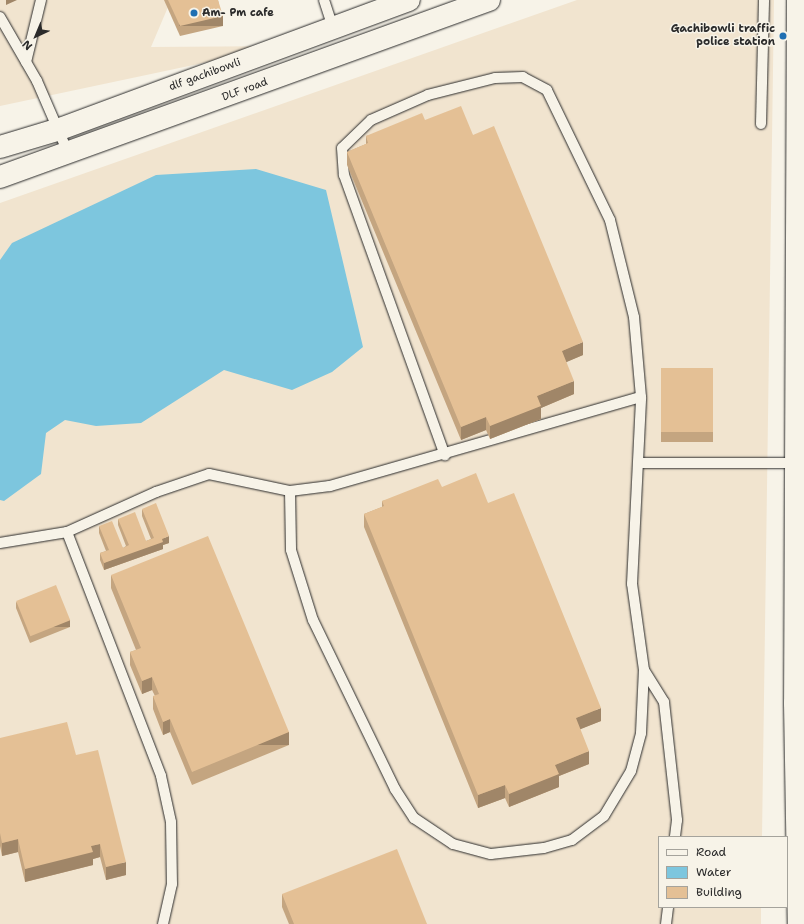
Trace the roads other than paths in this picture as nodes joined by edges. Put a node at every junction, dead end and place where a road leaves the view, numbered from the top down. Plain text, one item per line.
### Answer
1 (40, 0) edge
2 (324, 0) edge
3 (409, 0) edge
4 (489, 0) edge
5 (764, 0) edge
6 (798, 0) edge
7 (0, 17) edge
8 (333, 28) junction
9 (26, 62) junction
10 (762, 124) dead end
11 (60, 129) junction
12 (0, 147) edge
13 (69, 155) junction
14 (0, 177) edge
15 (640, 397) junction
16 (445, 455) junction
17 (639, 463) junction
18 (795, 463) junction
19 (290, 491) junction
20 (67, 532) junction
21 (0, 543) edge
22 (644, 670) junction
23 (675, 836) edge
24 (668, 908) edge
25 (163, 924) edge
26 (666, 924) edge
27 (799, 924) edge

1 - 9 lane
2 - 8 lane
3 - 8 main road, dlf gachibowli
4 - 13 main road, DLF road
5 - 10 lane
6 - 18 main road
7 - 9 lane
8 - 11 main road, dlf gachibowli
9 - 11 lane
11 - 12 main road, dlf gachibowli
11 - 13 lane
13 - 14 main road, DLF road
15 - 16 lane
15 - 16 lane
15 - 17 lane
16 - 19 lane
17 - 18 lane
17 - 22 lane
18 - 27 main road
19 - 20 lane
19 - 22 lane
20 - 21 lane
20 - 25 lane
22 - 23 lane
24 - 26 lane

